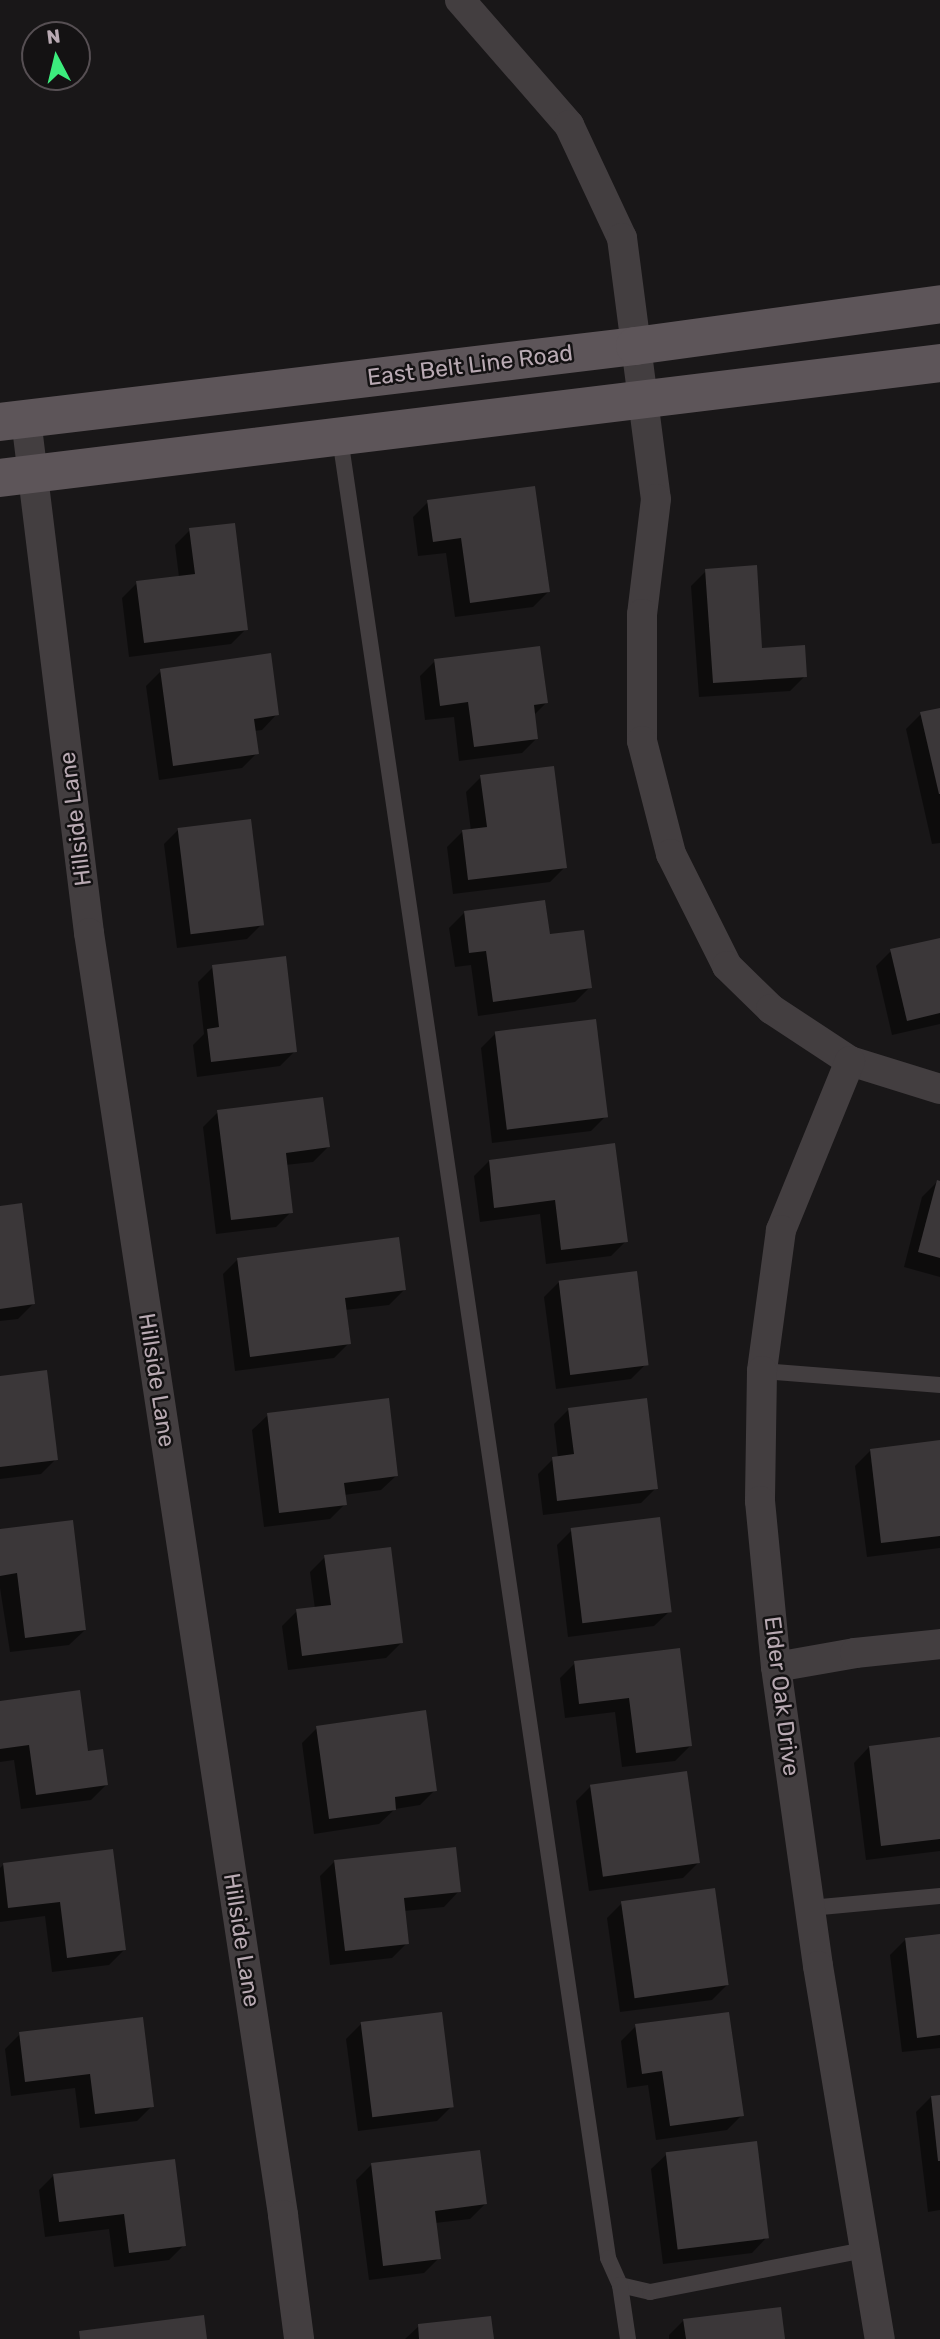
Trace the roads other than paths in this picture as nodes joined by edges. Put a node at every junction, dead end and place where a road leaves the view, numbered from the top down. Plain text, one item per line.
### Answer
1 (460, 0) edge
2 (940, 304) edge
3 (635, 346) junction
4 (940, 363) edge
5 (644, 401) junction
6 (13, 421) edge
7 (340, 438) junction
8 (17, 476) edge
9 (850, 1061) junction
10 (940, 1089) edge
11 (762, 1371) junction
12 (940, 1385) edge
13 (940, 1644) edge
14 (776, 1667) junction
15 (940, 1896) edge
16 (810, 1908) junction
17 (865, 2250) junction
18 (620, 2285) junction
19 (299, 2339) edge
20 (628, 2339) edge
21 (880, 2339) edge

1 - 3 street
2 - 3 main road, East Belt Line Road
3 - 5 street
3 - 6 main road, East Belt Line Road
4 - 5 main road
5 - 7 main road
5 - 9 street
6 - 8 street, Hillside Lane
7 - 8 main road
7 - 18 lane
8 - 19 street, Hillside Lane
9 - 10 street
9 - 11 street, Elder Oak Drive
11 - 12 lane
11 - 14 street, Elder Oak Drive
13 - 14 street
14 - 16 street, Elder Oak Drive
15 - 16 lane
16 - 17 street, Elder Oak Drive
17 - 18 lane
17 - 21 street, Elder Oak Drive
18 - 20 lane

